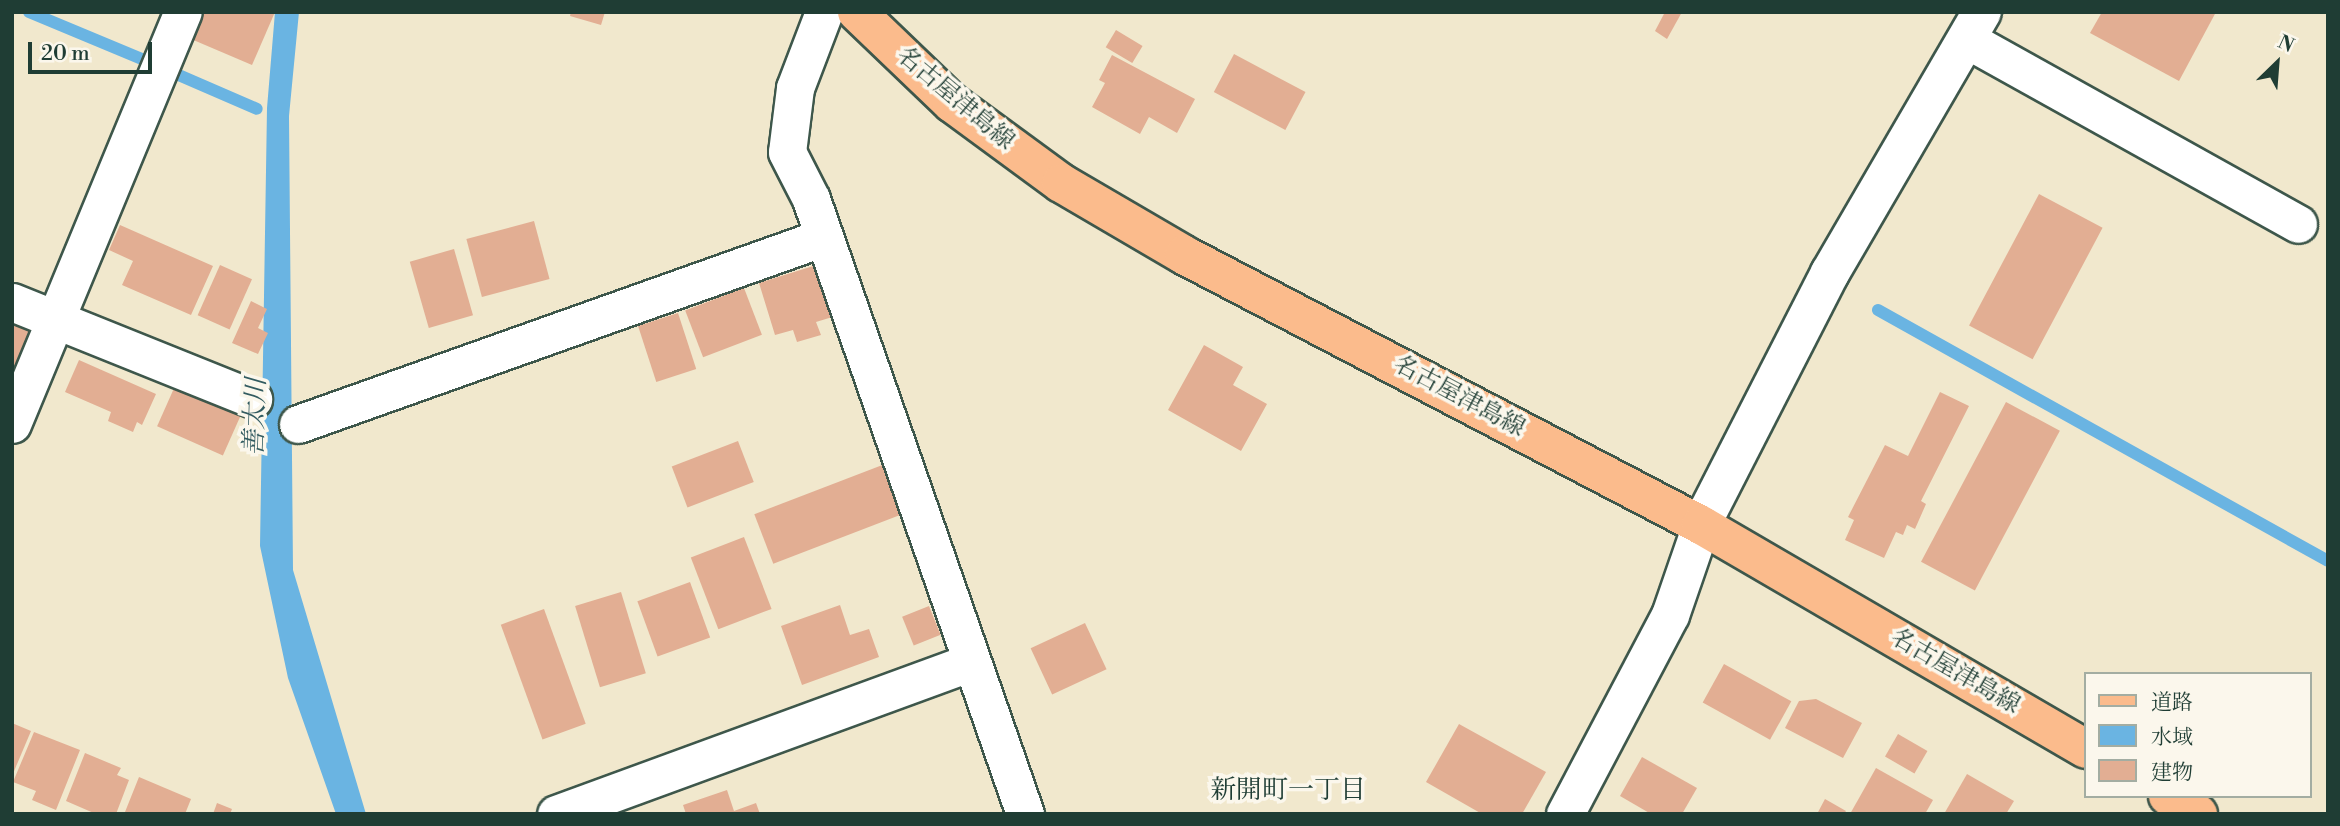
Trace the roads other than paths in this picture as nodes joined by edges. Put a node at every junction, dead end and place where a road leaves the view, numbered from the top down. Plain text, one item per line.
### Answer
1 (183, 12) edge
2 (824, 12) edge
3 (857, 12) edge
4 (1974, 26) edge
5 (2298, 224) dead end
6 (824, 237) junction
7 (12, 302) edge
8 (56, 320) junction
9 (253, 399) dead end
10 (12, 424) edge
11 (298, 424) dead end
12 (1701, 525) junction
13 (970, 663) junction
14 (2084, 747) edge
15 (2171, 798) edge
16 (556, 814) edge
17 (1025, 814) edge
18 (1565, 814) edge
19 (2199, 814) edge

1 - 8 street
2 - 6 street
3 - 12 main road, 名古屋津島線
4 - 5 street
4 - 12 street
6 - 11 street
6 - 13 street
7 - 8 street
8 - 9 street
8 - 10 street
12 - 14 main road, 名古屋津島線
12 - 18 street
13 - 16 street
13 - 17 street
15 - 19 main road

